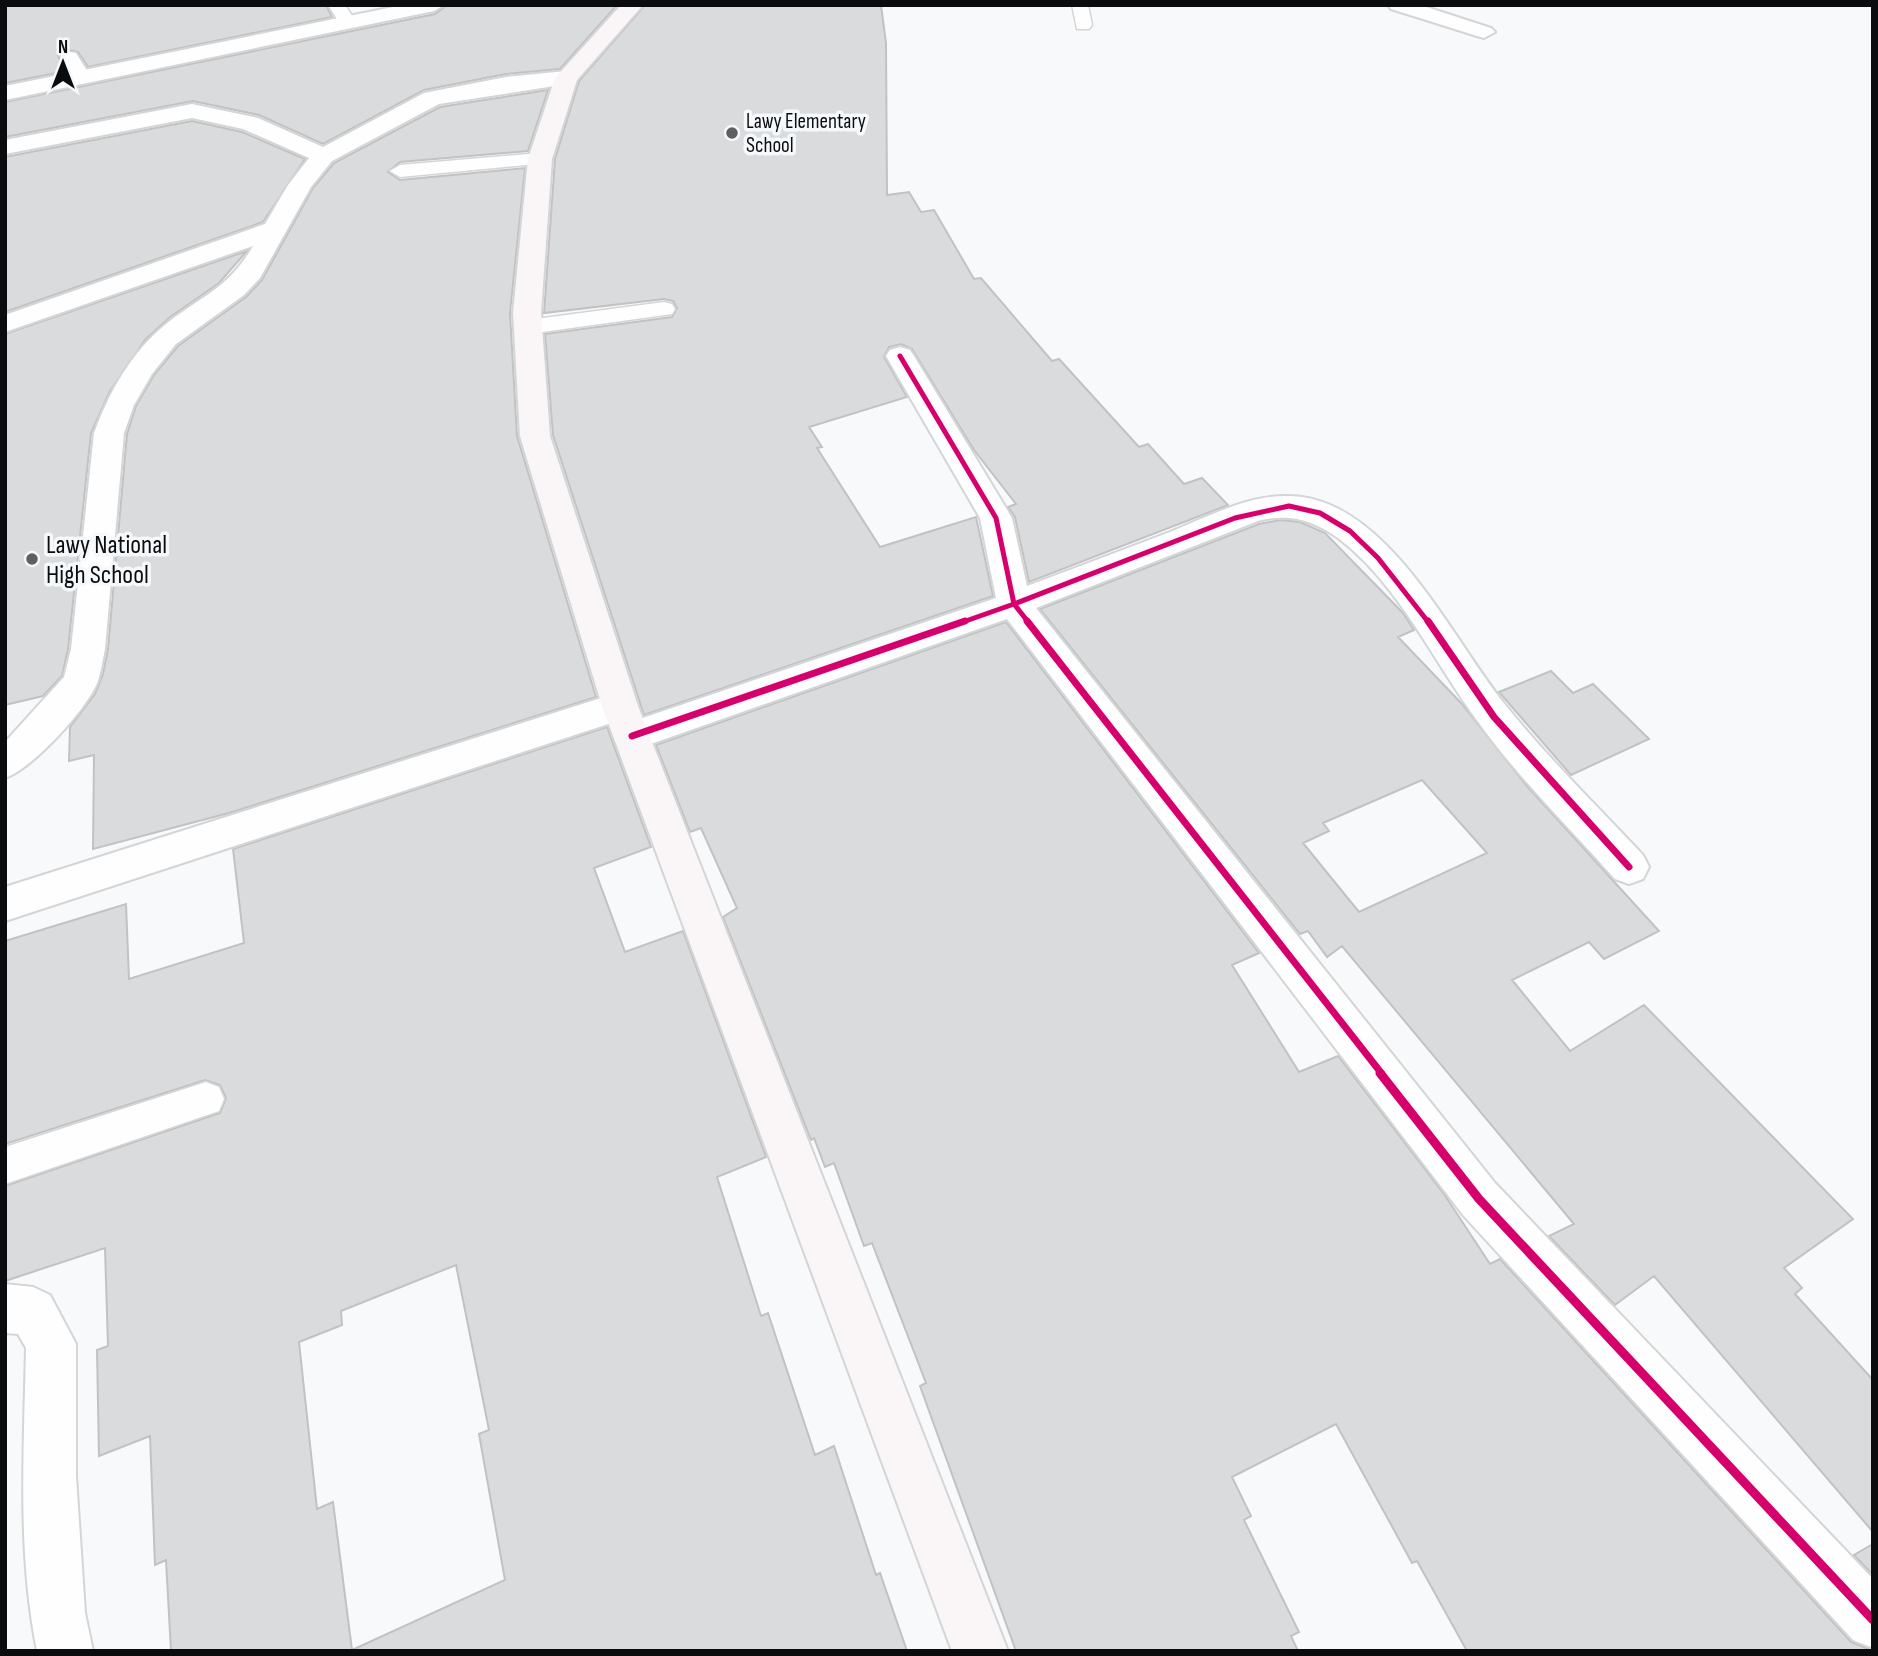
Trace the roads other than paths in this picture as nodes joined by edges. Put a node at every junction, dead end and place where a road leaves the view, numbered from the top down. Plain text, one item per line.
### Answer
1 (335, 5) edge
2 (435, 5) edge
3 (633, 5) edge
4 (1080, 5) edge
5 (1398, 5) edge
6 (348, 23) junction
7 (1083, 25) dead end
8 (1484, 32) dead end
9 (70, 57) dead end
10 (82, 77) junction
11 (566, 78) junction
12 (5, 93) edge
13 (5, 147) edge
14 (324, 156) junction
15 (540, 159) junction
16 (400, 171) dead end
17 (276, 229) junction
18 (664, 309) dead end
19 (5, 324) edge
20 (528, 327) junction
21 (900, 356) dead end
22 (1014, 604) junction
23 (626, 721) junction
24 (5, 763) edge
25 (1629, 867) dead end
26 (5, 904) edge
27 (206, 1099) dead end
28 (5, 1166) edge
29 (5, 1308) edge
30 (1873, 1620) edge
31 (65, 1651) edge
32 (980, 1651) edge

1 - 6 lane
2 - 6 street
3 - 11 main road
4 - 7 lane
5 - 8 street
6 - 10 street
9 - 10 lane
10 - 12 street
11 - 14 street
11 - 15 main road
13 - 14 street
14 - 17 street
15 - 16 lane
15 - 20 main road
17 - 19 street
17 - 24 street
18 - 20 lane
20 - 23 main road
21 - 22 street
22 - 23 street
22 - 25 street
22 - 30 street
23 - 26 street
23 - 32 main road
27 - 28 lane
29 - 31 street

